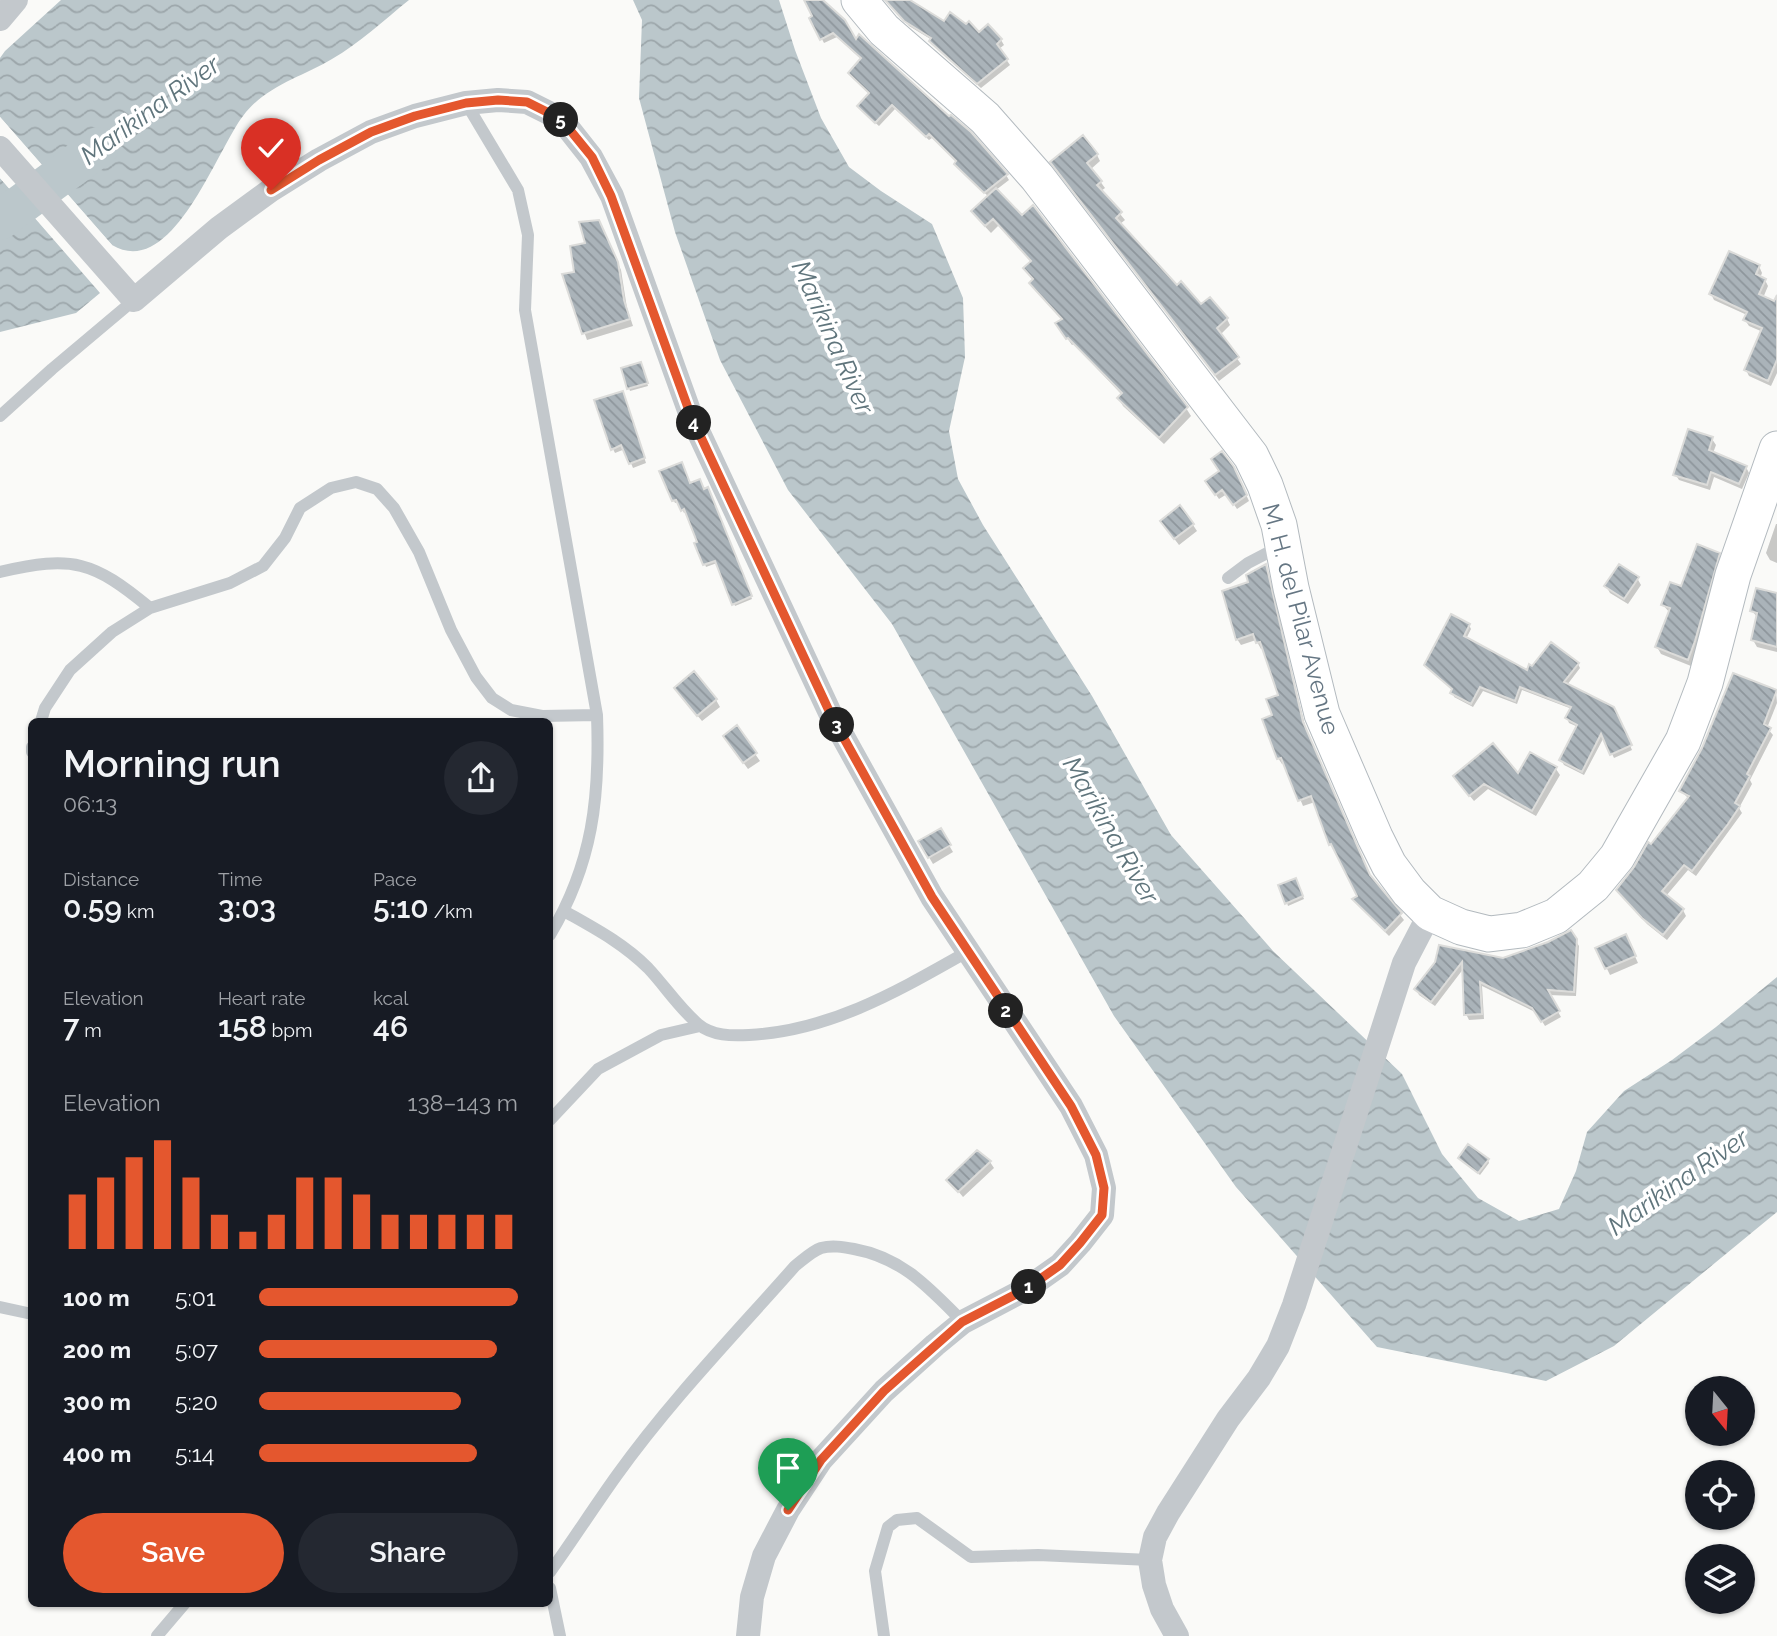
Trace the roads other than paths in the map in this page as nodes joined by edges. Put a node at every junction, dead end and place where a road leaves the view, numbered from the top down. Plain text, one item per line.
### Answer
1 (16, 0) edge
2 (859, 0) edge
3 (0, 19) edge
4 (466, 103) junction
5 (0, 148) edge
6 (134, 300) junction
7 (0, 416) edge
8 (1777, 449) edge
9 (1283, 546) junction
10 (0, 572) edge
11 (1228, 578) dead end
12 (150, 608) junction
13 (597, 715) junction
14 (42, 718) edge
15 (564, 911) junction
16 (1430, 913) junction
17 (553, 929) edge
18 (967, 952) junction
19 (700, 1026) junction
20 (553, 1117) edge
21 (0, 1307) edge
22 (28, 1313) edge
23 (962, 1322) junction
24 (1150, 1560) junction
25 (553, 1568) edge
26 (553, 1602) edge
27 (182, 1607) edge
28 (157, 1636) edge
29 (560, 1636) edge
30 (748, 1636) edge
31 (884, 1636) edge
32 (1177, 1636) edge

1 - 3 street
2 - 9 street, M. H. del Pilar Avenue
4 - 6 street
4 - 13 lane
4 - 18 street
5 - 6 street
6 - 7 lane
8 - 16 street, M. H. del Pilar Avenue
9 - 11 lane
9 - 16 street, M. H. del Pilar Avenue
10 - 12 lane
12 - 13 lane
12 - 14 lane
13 - 15 lane
15 - 17 lane
15 - 19 lane
16 - 24 street
18 - 19 lane
18 - 23 street
19 - 20 lane
21 - 22 lane
23 - 25 lane
23 - 30 street
24 - 31 lane
24 - 32 street
26 - 29 lane
27 - 28 lane

